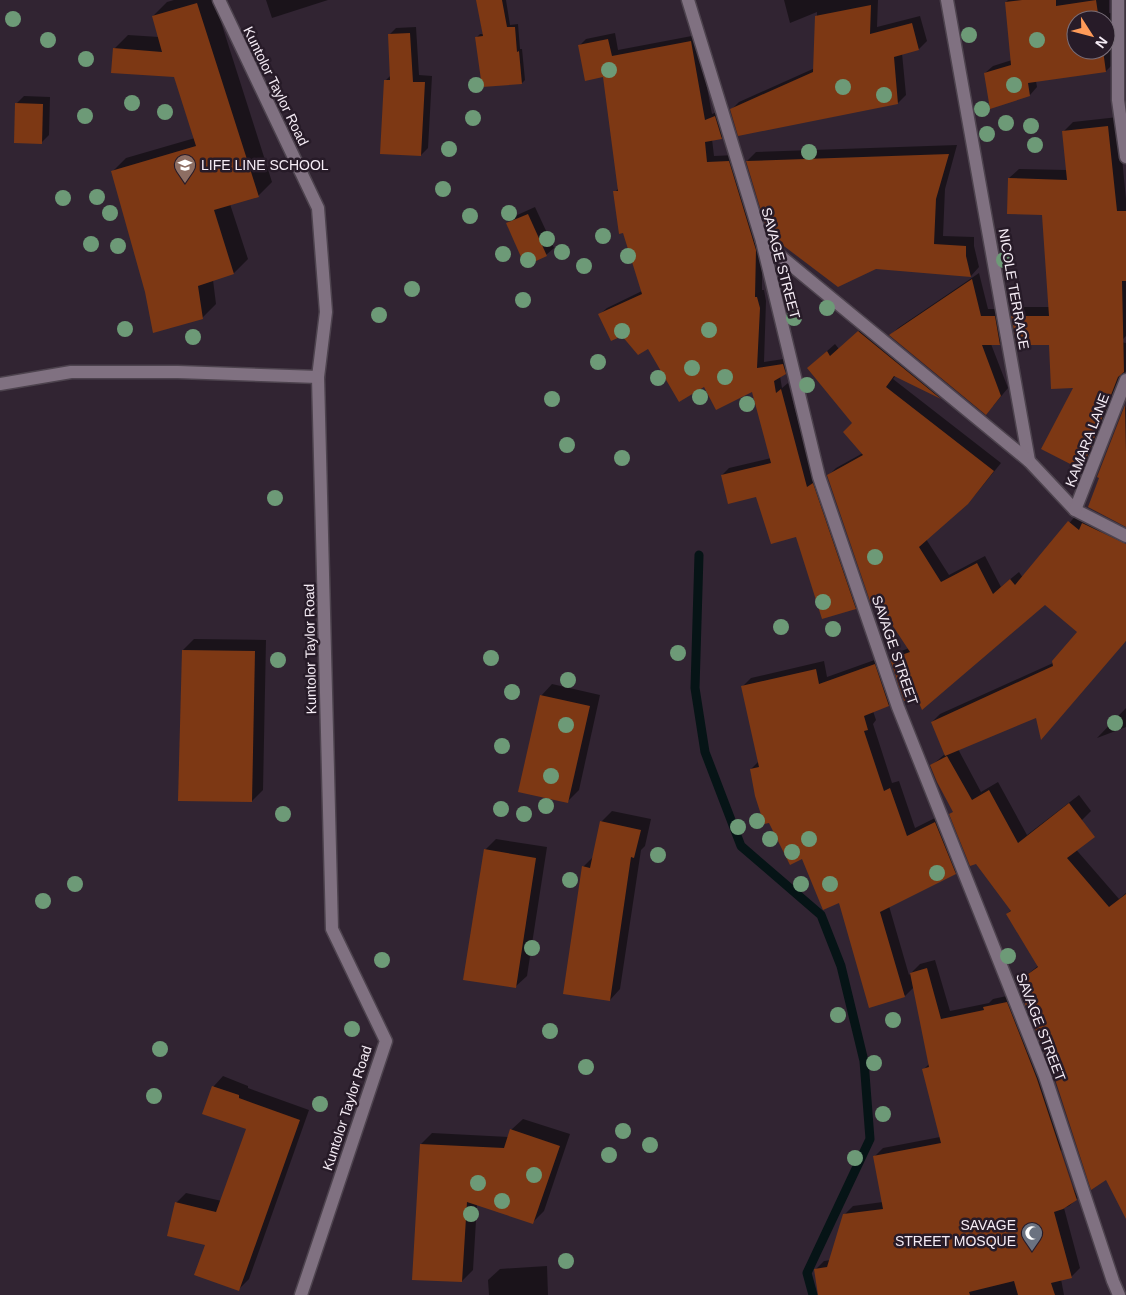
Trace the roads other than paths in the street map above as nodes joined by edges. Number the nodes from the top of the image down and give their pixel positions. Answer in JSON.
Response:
{"nodes":[{"id":1,"x":219,"y":0,"type":"edge"},
{"id":2,"x":688,"y":0,"type":"edge"},
{"id":3,"x":947,"y":0,"type":"edge"},
{"id":4,"x":1118,"y":0,"type":"edge"},
{"id":5,"x":1122,"y":104,"type":"edge"},
{"id":6,"x":1126,"y":157,"type":"edge"},
{"id":7,"x":762,"y":241,"type":"junction"},
{"id":8,"x":318,"y":377,"type":"junction"},
{"id":9,"x":1126,"y":380,"type":"edge"},
{"id":10,"x":0,"y":384,"type":"edge"},
{"id":11,"x":1029,"y":461,"type":"junction"},
{"id":12,"x":1075,"y":510,"type":"junction"},
{"id":13,"x":1126,"y":536,"type":"edge"},
{"id":14,"x":301,"y":1295,"type":"edge"},
{"id":15,"x":1119,"y":1295,"type":"edge"}],
"edges":[{"from":1,"to":8,"type":"street","name":"Kuntolor Taylor Road"},
{"from":2,"to":7,"type":"street","name":"SAVAGE STREET"},
{"from":3,"to":11,"type":"street","name":"NICOLE TERRACE"},
{"from":4,"to":5,"type":"street"},
{"from":5,"to":6,"type":"street"},
{"from":7,"to":11,"type":"street"},
{"from":7,"to":15,"type":"street","name":"SAVAGE STREET"},
{"from":8,"to":10,"type":"street"},
{"from":8,"to":14,"type":"street","name":"Kuntolor Taylor Road"},
{"from":9,"to":12,"type":"street","name":"KAMARA LANE"},
{"from":11,"to":12,"type":"street"},
{"from":12,"to":13,"type":"street"}]}
